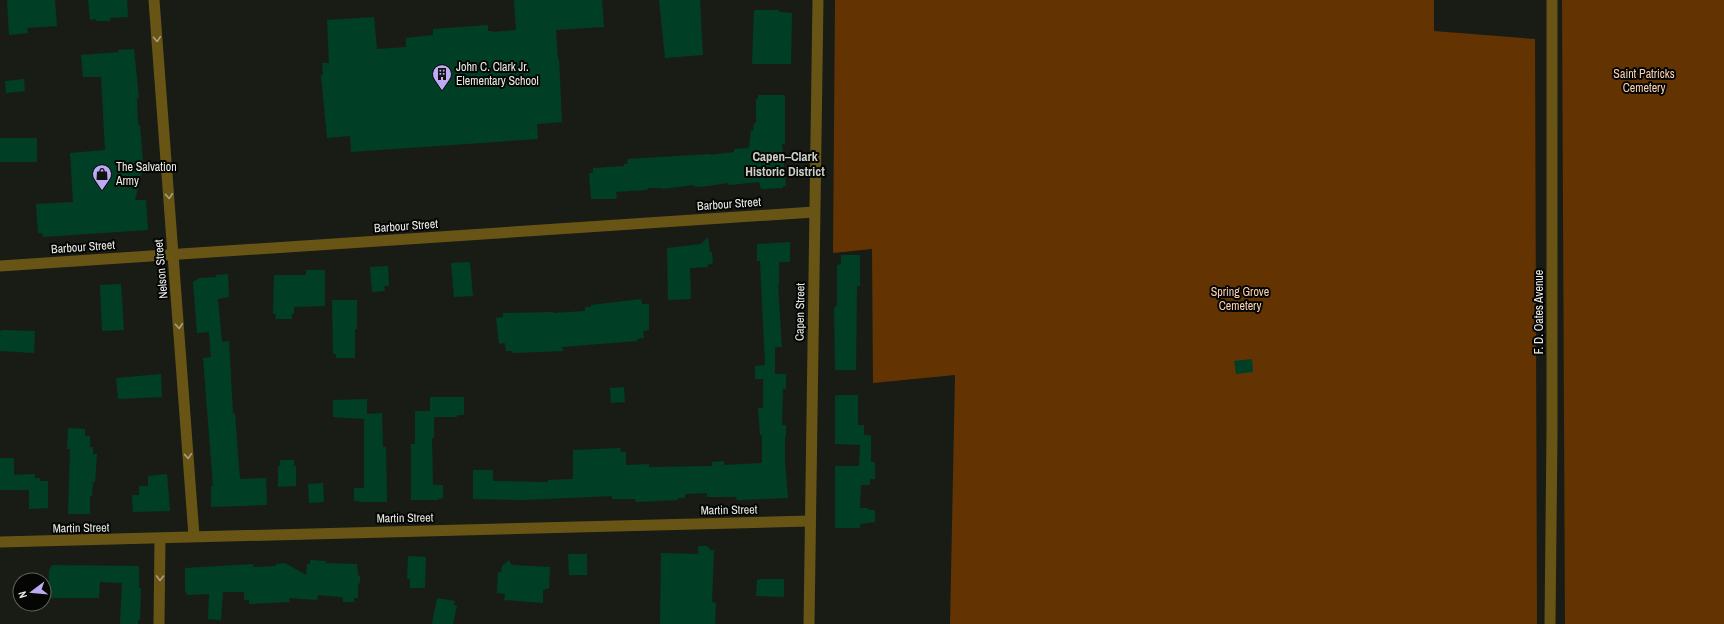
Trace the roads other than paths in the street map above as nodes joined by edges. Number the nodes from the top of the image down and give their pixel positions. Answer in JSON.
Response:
{"nodes":[{"id":1,"x":154,"y":0,"type":"edge"},
{"id":2,"x":818,"y":0,"type":"edge"},
{"id":3,"x":1552,"y":0,"type":"edge"},
{"id":4,"x":814,"y":212,"type":"junction"},
{"id":5,"x":173,"y":254,"type":"junction"},
{"id":6,"x":0,"y":266,"type":"edge"},
{"id":7,"x":810,"y":521,"type":"junction"},
{"id":8,"x":194,"y":536,"type":"junction"},
{"id":9,"x":160,"y":539,"type":"junction"},
{"id":10,"x":0,"y":542,"type":"edge"},
{"id":11,"x":159,"y":624,"type":"edge"},
{"id":12,"x":809,"y":624,"type":"edge"},
{"id":13,"x":1550,"y":624,"type":"edge"}],
"edges":[{"from":1,"to":5,"type":"street","name":"Nelson Street","one_way":true},
{"from":2,"to":4,"type":"street","name":"Capen Street"},
{"from":3,"to":13,"type":"street","name":"F. D. Oates Avenue"},
{"from":4,"to":5,"type":"street","name":"Barbour Street"},
{"from":4,"to":7,"type":"street","name":"Capen Street"},
{"from":5,"to":6,"type":"street","name":"Barbour Street"},
{"from":5,"to":8,"type":"street","name":"Nelson Street","one_way":true},
{"from":7,"to":8,"type":"street","name":"Martin Street"},
{"from":7,"to":12,"type":"street","name":"Capen Street"},
{"from":8,"to":9,"type":"street","name":"Martin Street"},
{"from":9,"to":10,"type":"street","name":"Martin Street"},
{"from":9,"to":11,"type":"street","one_way":true}]}
